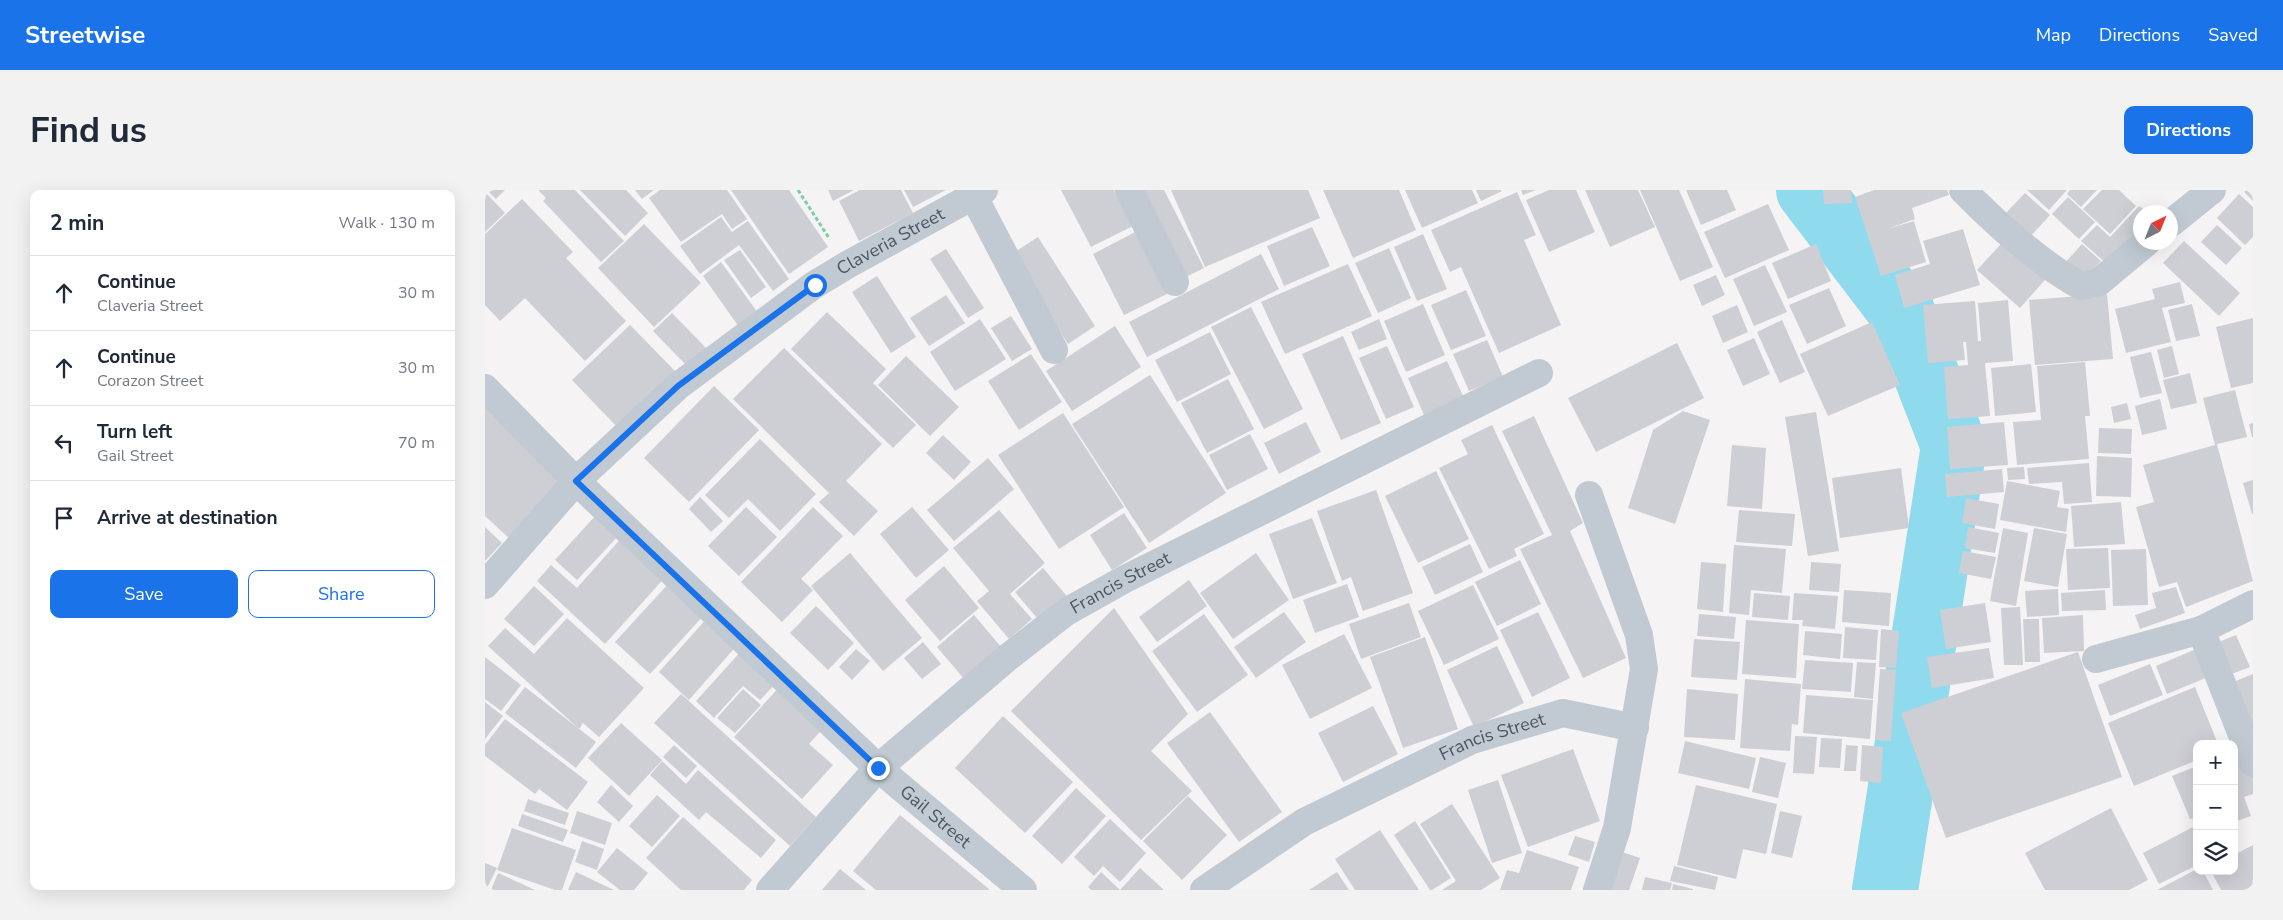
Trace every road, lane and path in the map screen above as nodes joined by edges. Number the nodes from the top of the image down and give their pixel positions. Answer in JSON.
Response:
{"nodes":[{"id":1,"x":798,"y":190,"type":"edge"},
{"id":2,"x":1129,"y":190,"type":"edge"},
{"id":3,"x":1963,"y":190,"type":"edge"},
{"id":4,"x":2212,"y":190,"type":"edge"},
{"id":5,"x":979,"y":193,"type":"edge"},
{"id":6,"x":2178,"y":217,"type":"edge"},
{"id":7,"x":2137,"y":250,"type":"edge"},
{"id":8,"x":847,"y":265,"type":"junction"},
{"id":9,"x":1175,"y":282,"type":"dead end"},
{"id":10,"x":1054,"y":350,"type":"dead end"},
{"id":11,"x":1539,"y":373,"type":"dead end"},
{"id":12,"x":485,"y":388,"type":"edge"},
{"id":13,"x":576,"y":481,"type":"junction"},
{"id":14,"x":1589,"y":495,"type":"dead end"},
{"id":15,"x":485,"y":585,"type":"edge"},
{"id":16,"x":2253,"y":604,"type":"edge"},
{"id":17,"x":2201,"y":630,"type":"junction"},
{"id":18,"x":2096,"y":659,"type":"dead end"},
{"id":19,"x":1635,"y":728,"type":"junction"},
{"id":20,"x":2253,"y":763,"type":"edge"},
{"id":21,"x":878,"y":768,"type":"junction"},
{"id":22,"x":770,"y":890,"type":"edge"},
{"id":23,"x":1023,"y":890,"type":"edge"},
{"id":24,"x":1204,"y":890,"type":"edge"},
{"id":25,"x":1597,"y":890,"type":"edge"}],
"edges":[{"from":1,"to":8,"type":"path"},
{"from":2,"to":9,"type":"street"},
{"from":3,"to":7,"type":"street"},
{"from":4,"to":6,"type":"street"},
{"from":5,"to":8,"type":"street","name":"Claveria Street"},
{"from":5,"to":10,"type":"street"},
{"from":8,"to":13,"type":"street","name":"Claveria Street"},
{"from":11,"to":21,"type":"street","name":"Francis Street"},
{"from":12,"to":13,"type":"street","name":"Gail Street"},
{"from":13,"to":15,"type":"street","name":"Claveria Street"},
{"from":13,"to":21,"type":"street","name":"Gail Street"},
{"from":14,"to":19,"type":"street"},
{"from":16,"to":17,"type":"street"},
{"from":17,"to":18,"type":"street"},
{"from":17,"to":20,"type":"street"},
{"from":19,"to":24,"type":"street","name":"Francis Street"},
{"from":19,"to":25,"type":"street"},
{"from":21,"to":22,"type":"street","name":"Francis Street"},
{"from":21,"to":23,"type":"street","name":"Gail Street"}]}
